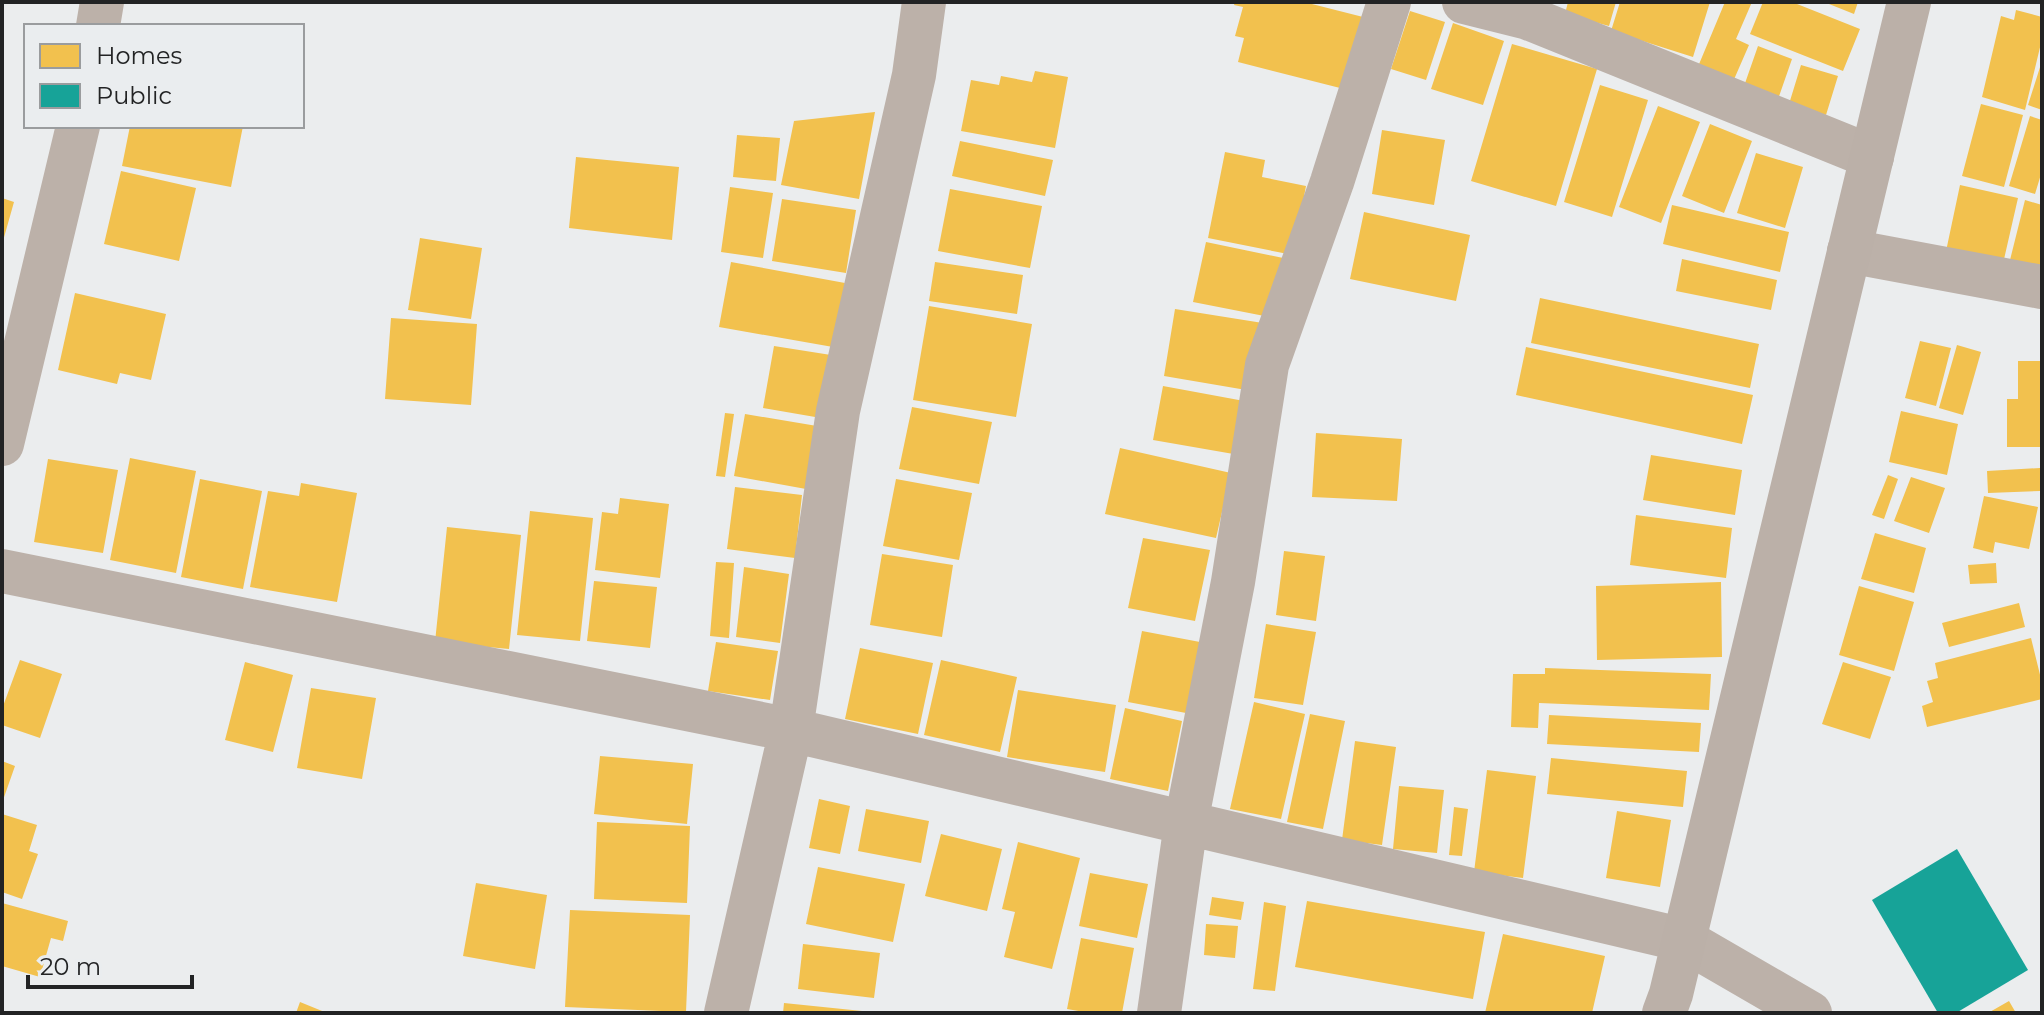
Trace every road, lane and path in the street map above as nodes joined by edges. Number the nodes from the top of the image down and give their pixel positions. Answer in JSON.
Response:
{"nodes":[{"id":1,"x":102,"y":2,"type":"edge"},
{"id":2,"x":924,"y":2,"type":"edge"},
{"id":3,"x":1389,"y":2,"type":"edge"},
{"id":4,"x":1464,"y":2,"type":"edge"},
{"id":5,"x":1909,"y":2,"type":"edge"},
{"id":6,"x":98,"y":24,"type":"edge"},
{"id":7,"x":78,"y":128,"type":"edge"},
{"id":8,"x":1872,"y":157,"type":"junction"},
{"id":9,"x":1849,"y":251,"type":"junction"},
{"id":10,"x":2042,"y":287,"type":"edge"},
{"id":11,"x":2,"y":444,"type":"edge"},
{"id":12,"x":2,"y":571,"type":"edge"},
{"id":13,"x":791,"y":730,"type":"junction"},
{"id":14,"x":1186,"y":823,"type":"junction"},
{"id":15,"x":1684,"y":940,"type":"junction"},
{"id":16,"x":726,"y":1013,"type":"edge"},
{"id":17,"x":1159,"y":1013,"type":"edge"},
{"id":18,"x":1664,"y":1013,"type":"edge"},
{"id":19,"x":1810,"y":1013,"type":"edge"}],
"edges":[{"from":1,"to":6,"type":"street"},
{"from":2,"to":13,"type":"street"},
{"from":3,"to":14,"type":"street"},
{"from":4,"to":8,"type":"street"},
{"from":5,"to":8,"type":"street"},
{"from":7,"to":11,"type":"street"},
{"from":8,"to":9,"type":"street"},
{"from":9,"to":10,"type":"street"},
{"from":9,"to":15,"type":"street"},
{"from":12,"to":13,"type":"street"},
{"from":13,"to":14,"type":"street"},
{"from":13,"to":16,"type":"street"},
{"from":14,"to":15,"type":"street"},
{"from":14,"to":17,"type":"street"},
{"from":15,"to":18,"type":"street"},
{"from":15,"to":19,"type":"street"}]}
